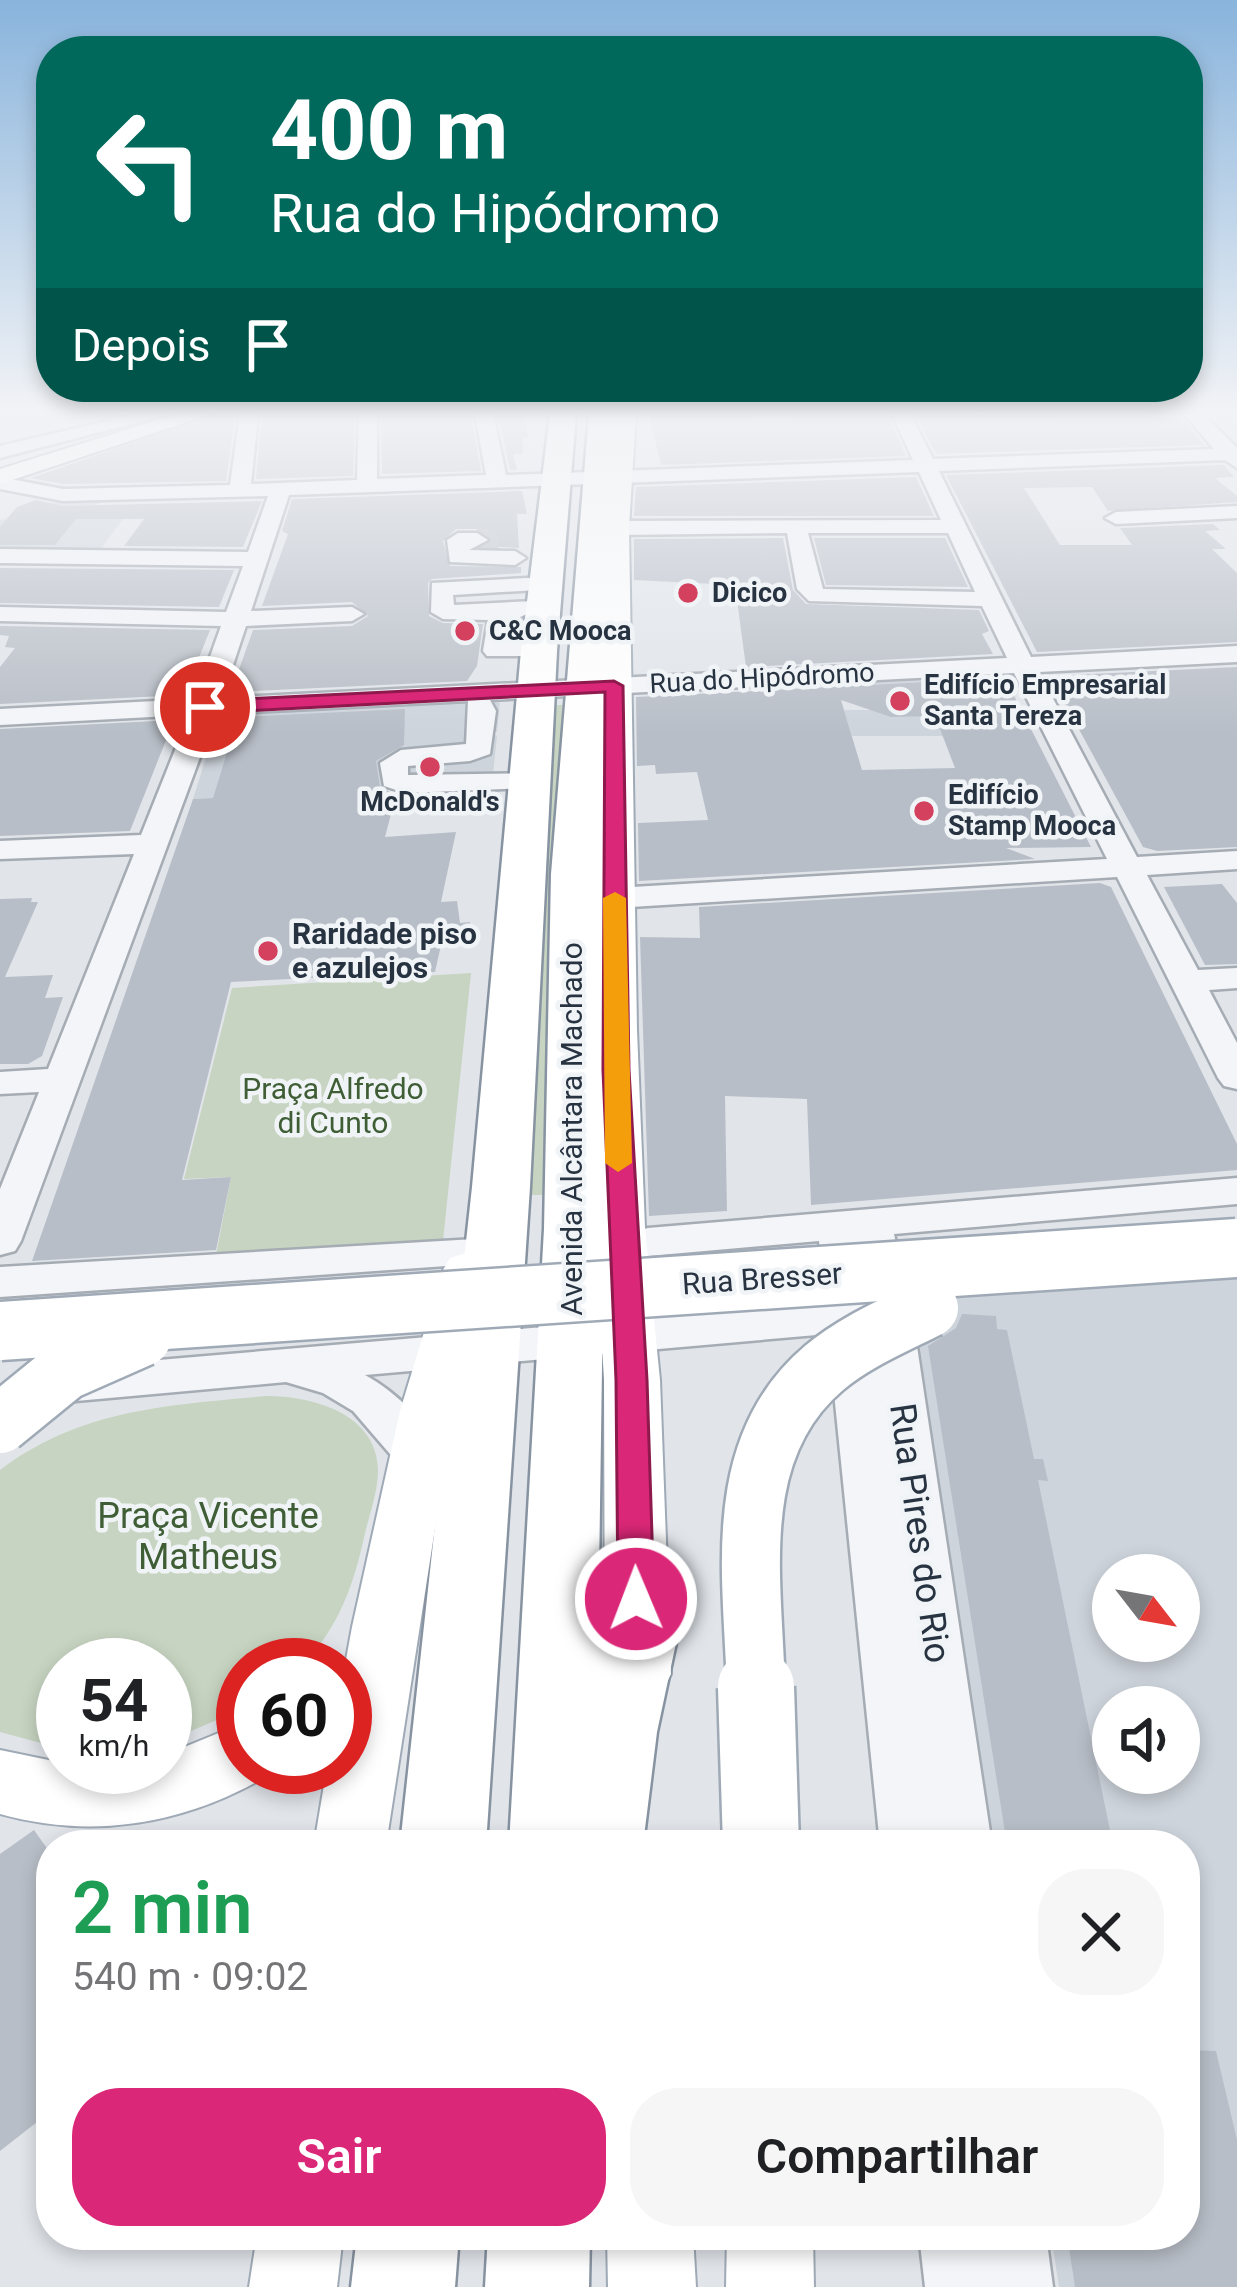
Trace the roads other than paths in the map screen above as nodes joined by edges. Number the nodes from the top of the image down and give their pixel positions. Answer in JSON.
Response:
{"nodes":[{"id":1,"x":131,"y":521,"type":"edge"},
{"id":2,"x":270,"y":521,"type":"edge"},
{"id":3,"x":545,"y":521,"type":"edge"},
{"id":4,"x":599,"y":521,"type":"edge"},
{"id":5,"x":615,"y":521,"type":"edge"},
{"id":6,"x":952,"y":521,"type":"edge"},
{"id":7,"x":796,"y":526,"type":"junction"},
{"id":8,"x":955,"y":526,"type":"junction"},
{"id":9,"x":616,"y":528,"type":"junction"},
{"id":10,"x":476,"y":540,"type":"dead end"},
{"id":11,"x":114,"y":541,"type":"junction"},
{"id":12,"x":515,"y":546,"type":"tunnel mouth"},
{"id":13,"x":0,"y":556,"type":"edge"},
{"id":14,"x":257,"y":559,"type":"junction"},
{"id":15,"x":991,"y":599,"type":"junction"},
{"id":16,"x":0,"y":614,"type":"edge"},
{"id":17,"x":352,"y":614,"type":"dead end"},
{"id":18,"x":235,"y":619,"type":"junction"},
{"id":19,"x":1237,"y":654,"type":"edge"},
{"id":20,"x":1022,"y":664,"type":"junction"},
{"id":21,"x":568,"y":679,"type":"junction"},
{"id":22,"x":479,"y":704,"type":"dead end"},
{"id":23,"x":205,"y":707,"type":"junction"},
{"id":24,"x":0,"y":717,"type":"edge"},
{"id":25,"x":529,"y":779,"type":"junction"},
{"id":26,"x":153,"y":844,"type":"junction"},
{"id":27,"x":0,"y":850,"type":"edge"},
{"id":28,"x":1237,"y":860,"type":"edge"},
{"id":29,"x":1126,"y":866,"type":"junction"},
{"id":30,"x":615,"y":898,"type":"junction"},
{"id":31,"x":1237,"y":978,"type":"edge"},
{"id":32,"x":1186,"y":981,"type":"junction"},
{"id":33,"x":1237,"y":1078,"type":"edge"},
{"id":34,"x":63,"y":1079,"type":"junction"},
{"id":35,"x":0,"y":1083,"type":"edge"},
{"id":36,"x":1237,"y":1191,"type":"edge"},
{"id":37,"x":1237,"y":1222,"type":"edge"},
{"id":38,"x":854,"y":1225,"type":"junction"},
{"id":39,"x":487,"y":1226,"type":"junction"},
{"id":40,"x":0,"y":1241,"type":"edge"},
{"id":41,"x":647,"y":1242,"type":"dead end"},
{"id":42,"x":1237,"y":1247,"type":"edge"},
{"id":43,"x":1143,"y":1253,"type":"junction"},
{"id":44,"x":0,"y":1282,"type":"edge"},
{"id":45,"x":0,"y":1301,"type":"edge"},
{"id":46,"x":871,"y":1313,"type":"junction"},
{"id":47,"x":243,"y":1314,"type":"junction"},
{"id":48,"x":0,"y":1331,"type":"edge"},
{"id":49,"x":599,"y":1336,"type":"junction"},
{"id":50,"x":465,"y":1349,"type":"junction"},
{"id":51,"x":284,"y":1366,"type":"junction"},
{"id":52,"x":0,"y":1389,"type":"edge"},
{"id":53,"x":0,"y":1424,"type":"edge"},
{"id":54,"x":418,"y":1455,"type":"junction"},
{"id":55,"x":367,"y":1638,"type":"edge"},
{"id":56,"x":637,"y":1643,"type":"junction"},
{"id":57,"x":923,"y":1735,"type":"junction"},
{"id":58,"x":216,"y":1766,"type":"edge"},
{"id":59,"x":0,"y":1782,"type":"edge"},
{"id":60,"x":353,"y":1794,"type":"edge"},
{"id":61,"x":351,"y":1830,"type":"edge"},
{"id":62,"x":444,"y":1830,"type":"edge"},
{"id":63,"x":554,"y":1830,"type":"edge"},
{"id":64,"x":601,"y":1830,"type":"edge"},
{"id":65,"x":641,"y":1830,"type":"edge"},
{"id":66,"x":761,"y":1830,"type":"edge"},
{"id":67,"x":911,"y":1830,"type":"edge"},
{"id":68,"x":958,"y":1830,"type":"edge"},
{"id":69,"x":297,"y":2250,"type":"edge"},
{"id":70,"x":407,"y":2250,"type":"edge"},
{"id":71,"x":538,"y":2250,"type":"edge"},
{"id":72,"x":651,"y":2250,"type":"edge"},
{"id":73,"x":956,"y":2250,"type":"edge"},
{"id":74,"x":1013,"y":2250,"type":"edge"},
{"id":75,"x":293,"y":2287,"type":"edge"},
{"id":76,"x":403,"y":2287,"type":"edge"},
{"id":77,"x":537,"y":2287,"type":"edge"},
{"id":78,"x":652,"y":2287,"type":"edge"},
{"id":79,"x":961,"y":2287,"type":"edge"},
{"id":80,"x":1017,"y":2287,"type":"edge"}],
"edges":[{"from":1,"to":11,"type":"street"},
{"from":2,"to":14,"type":"street"},
{"from":3,"to":21,"type":"highway","name":"Avenida Alcântara Machado"},
{"from":4,"to":21,"type":"highway","name":"Avenida Alcântara Machado"},
{"from":5,"to":9,"type":"main road","name":"Avenida Alcântara Machado"},
{"from":6,"to":8,"type":"street"},
{"from":7,"to":8,"type":"street"},
{"from":7,"to":9,"type":"street"},
{"from":7,"to":15,"type":"street"},
{"from":8,"to":15,"type":"street"},
{"from":9,"to":21,"type":"main road","name":"Avenida Alcântara Machado"},
{"from":10,"to":12,"type":"street"},
{"from":11,"to":13,"type":"street"},
{"from":11,"to":14,"type":"street"},
{"from":14,"to":18,"type":"street"},
{"from":15,"to":20,"type":"street"},
{"from":16,"to":18,"type":"street"},
{"from":17,"to":18,"type":"street"},
{"from":18,"to":23,"type":"street"},
{"from":19,"to":20,"type":"street","name":"Rua do Hipódromo"},
{"from":20,"to":21,"type":"street","name":"Rua do Hipódromo"},
{"from":20,"to":29,"type":"street"},
{"from":21,"to":23,"type":"street","name":"Rua do Hipódromo"},
{"from":21,"to":25,"type":"highway","name":"Avenida Alcântara Machado"},
{"from":21,"to":30,"type":"main road","name":"Avenida Alcântara Machado"},
{"from":21,"to":49,"type":"highway","name":"Avenida Alcântara Machado"},
{"from":22,"to":25,"type":"street"},
{"from":23,"to":24,"type":"street","name":"Rua do Hipódromo"},
{"from":23,"to":26,"type":"street"},
{"from":25,"to":39,"type":"highway","name":"Avenida Alcântara Machado"},
{"from":26,"to":27,"type":"street"},
{"from":26,"to":34,"type":"street"},
{"from":28,"to":29,"type":"street"},
{"from":29,"to":30,"type":"street"},
{"from":29,"to":32,"type":"street"},
{"from":30,"to":49,"type":"main road","name":"Avenida Alcântara Machado"},
{"from":31,"to":32,"type":"street"},
{"from":32,"to":33,"type":"street"},
{"from":34,"to":35,"type":"street"},
{"from":34,"to":40,"type":"street"},
{"from":36,"to":38,"type":"street","name":"Rua Bresser"},
{"from":37,"to":45,"type":"main road","name":"Rua Bresser"},
{"from":38,"to":41,"type":"street","name":"Rua Bresser"},
{"from":38,"to":46,"type":"street","name":"Rua Pires do Rio"},
{"from":39,"to":44,"type":"street"},
{"from":39,"to":50,"type":"highway","name":"Avenida Alcântara Machado"},
{"from":42,"to":43,"type":"main road","name":"Rua Bresser","bridge":true},
{"from":43,"to":47,"type":"main road","name":"Rua Bresser","bridge":true},
{"from":43,"to":66,"type":"main road","bridge":true},
{"from":46,"to":49,"type":"street","name":"Rua Bresser"},
{"from":46,"to":57,"type":"street","name":"Rua Pires do Rio"},
{"from":47,"to":48,"type":"main road","name":"Rua Bresser","bridge":true},
{"from":47,"to":53,"type":"main road","bridge":true},
{"from":49,"to":50,"type":"street","name":"Rua Bresser"},
{"from":49,"to":56,"type":"main road","name":"Avenida Alcântara Machado"},
{"from":49,"to":63,"type":"highway","name":"Avenida Alcântara Machado"},
{"from":50,"to":51,"type":"street","name":"Rua Bresser"},
{"from":50,"to":54,"type":"main road","name":"Avenida Alcântara Machado"},
{"from":50,"to":62,"type":"highway","name":"Avenida Alcântara Machado"},
{"from":51,"to":52,"type":"street","name":"Rua Bresser"},
{"from":51,"to":54,"type":"street"},
{"from":54,"to":55,"type":"main road","name":"Avenida Alcântara Machado"},
{"from":56,"to":64,"type":"highway"},
{"from":56,"to":65,"type":"main road","name":"Avenida Alcântara Machado"},
{"from":57,"to":67,"type":"street","name":"Rua Pires do Rio"},
{"from":57,"to":68,"type":"street","name":"Rua Pires do Rio"},
{"from":58,"to":59,"type":"main road"},
{"from":60,"to":61,"type":"main road","name":"Avenida Alcântara Machado"},
{"from":69,"to":75,"type":"main road"},
{"from":70,"to":76,"type":"highway"},
{"from":71,"to":77,"type":"highway"},
{"from":72,"to":78,"type":"main road"},
{"from":73,"to":79,"type":"street"},
{"from":74,"to":80,"type":"street"}]}
